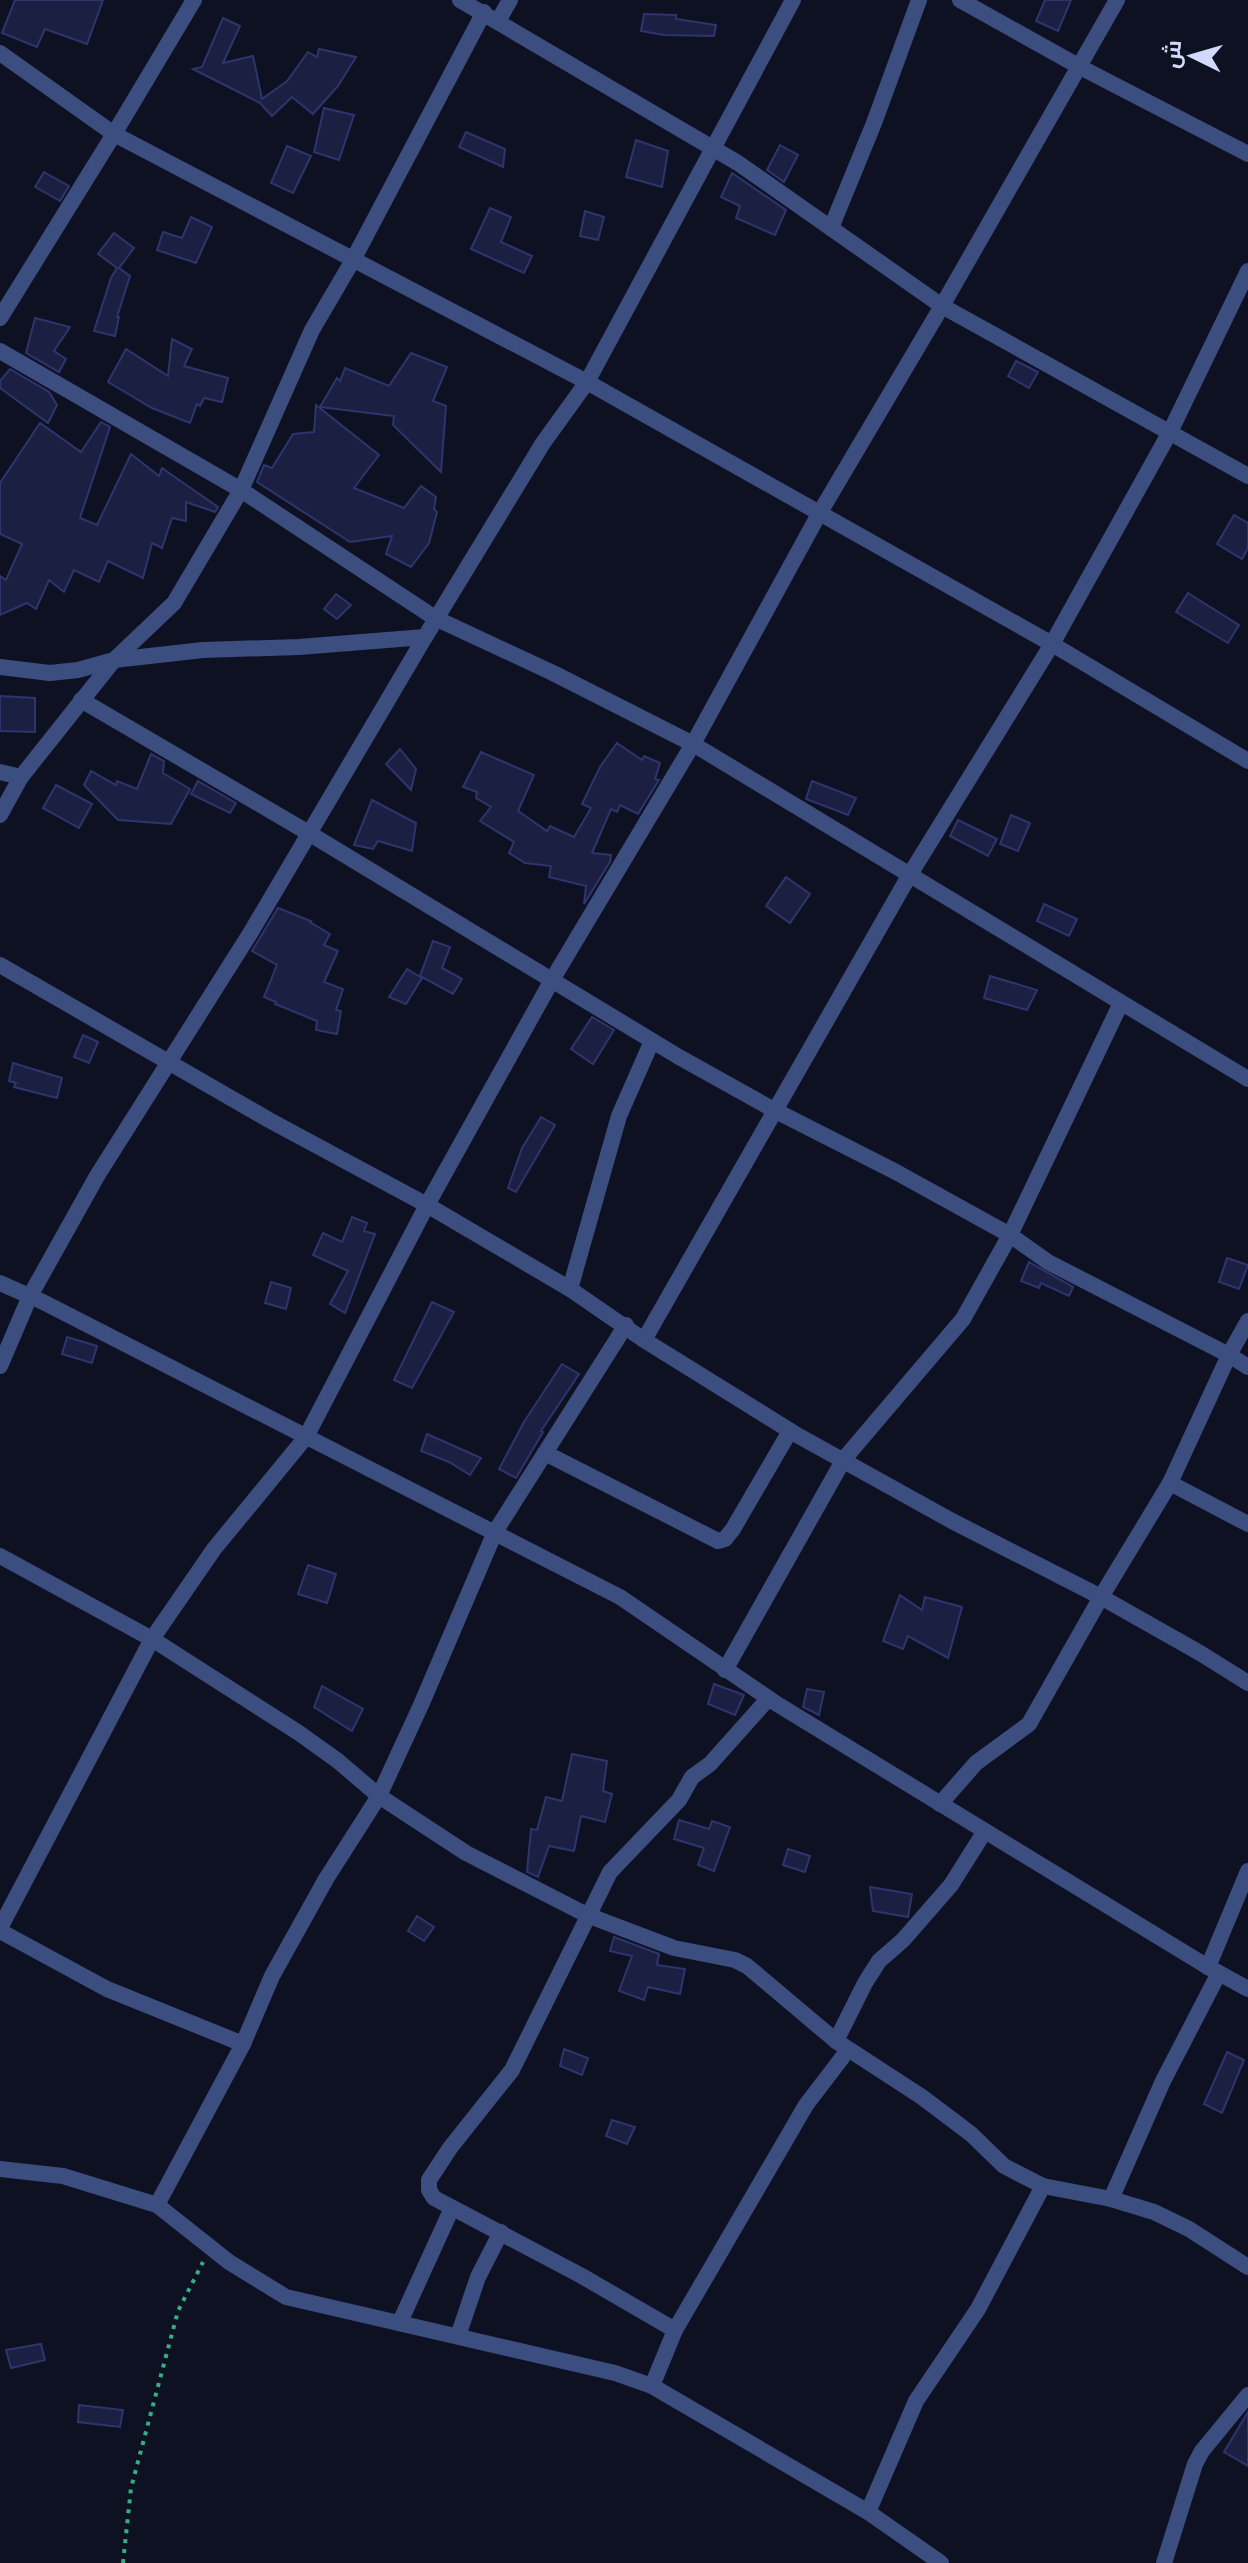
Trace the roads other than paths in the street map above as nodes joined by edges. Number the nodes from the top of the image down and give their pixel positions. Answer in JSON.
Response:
{"nodes":[{"id":1,"x":194,"y":0,"type":"edge"},
{"id":2,"x":460,"y":0,"type":"edge"},
{"id":3,"x":510,"y":0,"type":"edge"},
{"id":4,"x":793,"y":0,"type":"edge"},
{"id":5,"x":919,"y":0,"type":"edge"},
{"id":6,"x":960,"y":0,"type":"edge"},
{"id":7,"x":1117,"y":0,"type":"edge"},
{"id":8,"x":491,"y":16,"type":"junction"},
{"id":9,"x":0,"y":53,"type":"edge"},
{"id":10,"x":1080,"y":67,"type":"junction"},
{"id":11,"x":114,"y":134,"type":"junction"},
{"id":12,"x":712,"y":148,"type":"junction"},
{"id":13,"x":1248,"y":154,"type":"edge"},
{"id":14,"x":831,"y":228,"type":"junction"},
{"id":15,"x":353,"y":260,"type":"junction"},
{"id":16,"x":1248,"y":271,"type":"edge"},
{"id":17,"x":942,"y":306,"type":"junction"},
{"id":18,"x":0,"y":318,"type":"edge"},
{"id":19,"x":0,"y":351,"type":"edge"},
{"id":20,"x":587,"y":382,"type":"junction"},
{"id":21,"x":1170,"y":432,"type":"junction"},
{"id":22,"x":1248,"y":476,"type":"edge"},
{"id":23,"x":241,"y":490,"type":"junction"},
{"id":24,"x":819,"y":514,"type":"junction"},
{"id":25,"x":435,"y":618,"type":"junction"},
{"id":26,"x":425,"y":637,"type":"junction"},
{"id":27,"x":1052,"y":644,"type":"junction"},
{"id":28,"x":114,"y":660,"type":"junction"},
{"id":29,"x":0,"y":667,"type":"edge"},
{"id":30,"x":81,"y":700,"type":"junction"},
{"id":31,"x":693,"y":744,"type":"junction"},
{"id":32,"x":1248,"y":761,"type":"edge"},
{"id":33,"x":0,"y":772,"type":"edge"},
{"id":34,"x":21,"y":777,"type":"junction"},
{"id":35,"x":0,"y":815,"type":"edge"},
{"id":36,"x":307,"y":832,"type":"junction"},
{"id":37,"x":909,"y":876,"type":"junction"},
{"id":38,"x":0,"y":965,"type":"edge"},
{"id":39,"x":552,"y":980,"type":"junction"},
{"id":40,"x":1121,"y":1003,"type":"junction"},
{"id":41,"x":652,"y":1041,"type":"junction"},
{"id":42,"x":169,"y":1062,"type":"junction"},
{"id":43,"x":1248,"y":1079,"type":"edge"},
{"id":44,"x":774,"y":1110,"type":"junction"},
{"id":45,"x":427,"y":1205,"type":"junction"},
{"id":46,"x":1010,"y":1235,"type":"junction"},
{"id":47,"x":0,"y":1283,"type":"edge"},
{"id":48,"x":570,"y":1289,"type":"junction"},
{"id":49,"x":30,"y":1296,"type":"junction"},
{"id":50,"x":1248,"y":1321,"type":"edge"},
{"id":51,"x":626,"y":1325,"type":"junction"},
{"id":52,"x":644,"y":1340,"type":"junction"},
{"id":53,"x":1229,"y":1355,"type":"junction"},
{"id":54,"x":0,"y":1366,"type":"edge"},
{"id":55,"x":1248,"y":1367,"type":"edge"},
{"id":56,"x":790,"y":1431,"type":"junction"},
{"id":57,"x":306,"y":1437,"type":"junction"},
{"id":58,"x":545,"y":1453,"type":"junction"},
{"id":59,"x":844,"y":1459,"type":"junction"},
{"id":60,"x":1170,"y":1483,"type":"junction"},
{"id":61,"x":1248,"y":1524,"type":"edge"},
{"id":62,"x":495,"y":1532,"type":"junction"},
{"id":63,"x":0,"y":1556,"type":"edge"},
{"id":64,"x":1101,"y":1597,"type":"junction"},
{"id":65,"x":152,"y":1639,"type":"junction"},
{"id":66,"x":725,"y":1670,"type":"junction"},
{"id":67,"x":1248,"y":1683,"type":"edge"},
{"id":68,"x":768,"y":1699,"type":"junction"},
{"id":69,"x":379,"y":1796,"type":"junction"},
{"id":70,"x":940,"y":1804,"type":"junction"},
{"id":71,"x":985,"y":1831,"type":"junction"},
{"id":72,"x":1248,"y":1871,"type":"edge"},
{"id":73,"x":587,"y":1915,"type":"junction"},
{"id":74,"x":0,"y":1929,"type":"edge"},
{"id":75,"x":1214,"y":1970,"type":"junction"},
{"id":76,"x":1248,"y":1989,"type":"edge"},
{"id":77,"x":243,"y":2044,"type":"junction"},
{"id":78,"x":842,"y":2046,"type":"junction"},
{"id":79,"x":0,"y":2169,"type":"edge"},
{"id":80,"x":1043,"y":2186,"type":"junction"},
{"id":81,"x":1111,"y":2199,"type":"junction"},
{"id":82,"x":157,"y":2205,"type":"junction"},
{"id":83,"x":452,"y":2208,"type":"junction"},
{"id":84,"x":501,"y":2232,"type":"junction"},
{"id":85,"x":1248,"y":2267,"type":"edge"},
{"id":86,"x":400,"y":2322,"type":"junction"},
{"id":87,"x":675,"y":2330,"type":"junction"},
{"id":88,"x":458,"y":2336,"type":"junction"},
{"id":89,"x":652,"y":2386,"type":"junction"},
{"id":90,"x":1248,"y":2395,"type":"edge"},
{"id":91,"x":868,"y":2512,"type":"junction"},
{"id":92,"x":941,"y":2563,"type":"edge"},
{"id":93,"x":1164,"y":2563,"type":"edge"}],
"edges":[{"from":1,"to":11,"type":"street"},
{"from":2,"to":8,"type":"street"},
{"from":3,"to":8,"type":"street"},
{"from":4,"to":12,"type":"street"},
{"from":5,"to":14,"type":"street"},
{"from":6,"to":10,"type":"street"},
{"from":7,"to":10,"type":"street"},
{"from":8,"to":12,"type":"street"},
{"from":8,"to":15,"type":"street"},
{"from":9,"to":11,"type":"street"},
{"from":10,"to":13,"type":"street"},
{"from":10,"to":17,"type":"street"},
{"from":11,"to":15,"type":"street"},
{"from":11,"to":18,"type":"street"},
{"from":12,"to":14,"type":"street"},
{"from":12,"to":20,"type":"street"},
{"from":14,"to":17,"type":"street"},
{"from":15,"to":20,"type":"street"},
{"from":15,"to":23,"type":"street"},
{"from":16,"to":21,"type":"street"},
{"from":17,"to":21,"type":"street"},
{"from":17,"to":24,"type":"street"},
{"from":19,"to":23,"type":"street"},
{"from":20,"to":24,"type":"street"},
{"from":20,"to":25,"type":"street"},
{"from":21,"to":22,"type":"street"},
{"from":21,"to":27,"type":"street"},
{"from":23,"to":25,"type":"street"},
{"from":23,"to":28,"type":"street"},
{"from":24,"to":27,"type":"street"},
{"from":24,"to":31,"type":"street"},
{"from":25,"to":26,"type":"street"},
{"from":25,"to":31,"type":"street"},
{"from":26,"to":28,"type":"street"},
{"from":26,"to":36,"type":"street"},
{"from":27,"to":32,"type":"street"},
{"from":27,"to":37,"type":"street"},
{"from":28,"to":29,"type":"street"},
{"from":28,"to":30,"type":"street"},
{"from":30,"to":34,"type":"street"},
{"from":30,"to":36,"type":"street"},
{"from":31,"to":37,"type":"street"},
{"from":31,"to":39,"type":"street"},
{"from":33,"to":34,"type":"street"},
{"from":34,"to":35,"type":"street"},
{"from":36,"to":39,"type":"street"},
{"from":36,"to":42,"type":"street"},
{"from":37,"to":40,"type":"street"},
{"from":37,"to":44,"type":"street"},
{"from":38,"to":42,"type":"street"},
{"from":39,"to":41,"type":"street"},
{"from":39,"to":45,"type":"street"},
{"from":40,"to":43,"type":"street"},
{"from":40,"to":46,"type":"street"},
{"from":41,"to":44,"type":"street"},
{"from":41,"to":48,"type":"street"},
{"from":42,"to":45,"type":"street"},
{"from":42,"to":49,"type":"street"},
{"from":44,"to":46,"type":"street"},
{"from":44,"to":52,"type":"street"},
{"from":45,"to":48,"type":"street"},
{"from":45,"to":57,"type":"street"},
{"from":46,"to":53,"type":"street"},
{"from":46,"to":59,"type":"street"},
{"from":47,"to":49,"type":"street"},
{"from":48,"to":51,"type":"street"},
{"from":49,"to":54,"type":"street"},
{"from":49,"to":57,"type":"street"},
{"from":50,"to":53,"type":"street"},
{"from":51,"to":52,"type":"street"},
{"from":51,"to":58,"type":"street"},
{"from":52,"to":56,"type":"street"},
{"from":53,"to":55,"type":"street"},
{"from":53,"to":60,"type":"street"},
{"from":56,"to":58,"type":"street"},
{"from":56,"to":59,"type":"street"},
{"from":57,"to":62,"type":"street"},
{"from":57,"to":65,"type":"street"},
{"from":58,"to":62,"type":"street"},
{"from":59,"to":64,"type":"street"},
{"from":59,"to":66,"type":"street"},
{"from":60,"to":61,"type":"street"},
{"from":60,"to":64,"type":"street"},
{"from":62,"to":66,"type":"street"},
{"from":62,"to":69,"type":"street"},
{"from":63,"to":65,"type":"street"},
{"from":64,"to":67,"type":"street"},
{"from":64,"to":70,"type":"street"},
{"from":65,"to":69,"type":"street"},
{"from":65,"to":74,"type":"street"},
{"from":66,"to":68,"type":"street"},
{"from":68,"to":70,"type":"street"},
{"from":68,"to":73,"type":"street"},
{"from":69,"to":73,"type":"street"},
{"from":69,"to":77,"type":"street"},
{"from":70,"to":71,"type":"street"},
{"from":71,"to":75,"type":"street"},
{"from":71,"to":78,"type":"street"},
{"from":72,"to":75,"type":"street"},
{"from":73,"to":78,"type":"street"},
{"from":73,"to":83,"type":"street"},
{"from":74,"to":77,"type":"street"},
{"from":75,"to":76,"type":"street"},
{"from":75,"to":81,"type":"street"},
{"from":77,"to":82,"type":"street"},
{"from":78,"to":80,"type":"street"},
{"from":78,"to":87,"type":"street"},
{"from":79,"to":82,"type":"street"},
{"from":80,"to":81,"type":"street"},
{"from":80,"to":91,"type":"street"},
{"from":81,"to":85,"type":"street"},
{"from":82,"to":86,"type":"street"},
{"from":83,"to":84,"type":"street"},
{"from":83,"to":86,"type":"street"},
{"from":84,"to":87,"type":"street"},
{"from":84,"to":88,"type":"street"},
{"from":86,"to":88,"type":"street"},
{"from":87,"to":89,"type":"street"},
{"from":88,"to":89,"type":"street"},
{"from":89,"to":91,"type":"street"},
{"from":90,"to":93,"type":"street"},
{"from":91,"to":92,"type":"street"}]}
